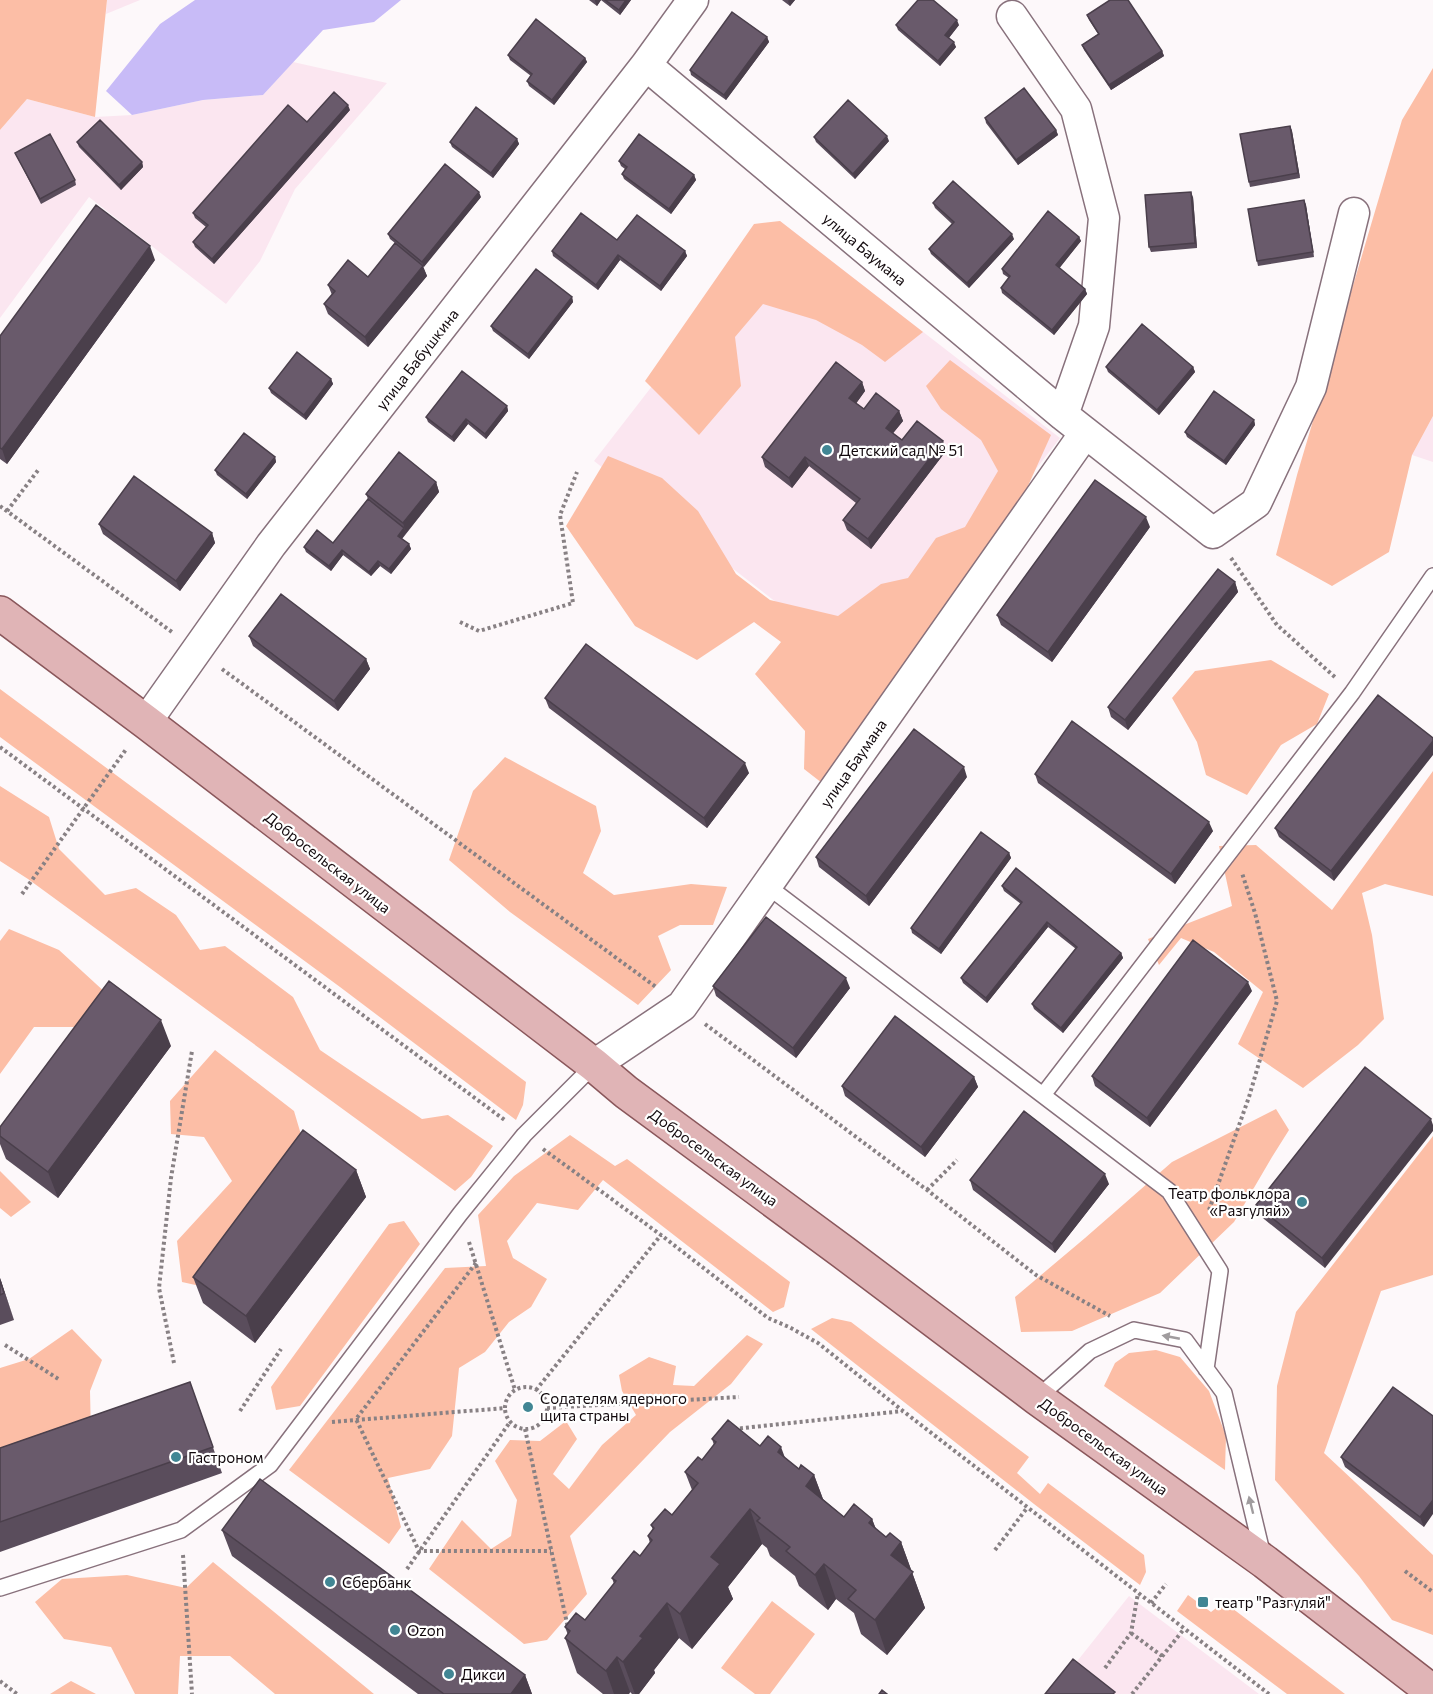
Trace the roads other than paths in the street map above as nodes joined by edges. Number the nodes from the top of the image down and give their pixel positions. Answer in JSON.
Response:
{"nodes":[{"id":1,"x":693,"y":0,"type":"edge"},
{"id":2,"x":1012,"y":16,"type":"dead end"},
{"id":3,"x":646,"y":65,"type":"junction"},
{"id":4,"x":1354,"y":213,"type":"dead end"},
{"id":5,"x":1074,"y":424,"type":"junction"},
{"id":6,"x":1433,"y":576,"type":"edge"},
{"id":7,"x":0,"y":614,"type":"edge"},
{"id":8,"x":146,"y":722,"type":"junction"},
{"id":9,"x":766,"y":885,"type":"junction"},
{"id":10,"x":594,"y":1065,"type":"junction"},
{"id":11,"x":1043,"y":1095,"type":"junction"},
{"id":12,"x":1206,"y":1369,"type":"junction"},
{"id":13,"x":1037,"y":1398,"type":"junction"},
{"id":14,"x":1265,"y":1562,"type":"junction"},
{"id":15,"x":0,"y":1588,"type":"edge"},
{"id":16,"x":1433,"y":1692,"type":"edge"}],
"edges":[{"from":1,"to":3,"type":"street","name":"улица Бабушкина"},
{"from":2,"to":5,"type":"street"},
{"from":3,"to":5,"type":"street","name":"улица Баумана"},
{"from":3,"to":8,"type":"street","name":"улица Бабушкина"},
{"from":4,"to":5,"type":"street","name":"улица Баумана"},
{"from":5,"to":9,"type":"street","name":"улица Баумана"},
{"from":6,"to":11,"type":"lane"},
{"from":7,"to":8,"type":"main road","name":"Добросельская улица"},
{"from":8,"to":10,"type":"main road","name":"Добросельская улица"},
{"from":9,"to":10,"type":"street","name":"улица Баумана"},
{"from":9,"to":11,"type":"lane"},
{"from":10,"to":13,"type":"main road","name":"Добросельская улица"},
{"from":10,"to":15,"type":"lane"},
{"from":11,"to":12,"type":"lane"},
{"from":12,"to":13,"type":"lane","one_way":true},
{"from":14,"to":12,"type":"lane","one_way":true},
{"from":13,"to":14,"type":"main road","name":"Добросельская улица"},
{"from":14,"to":16,"type":"main road","name":"Добросельская улица"}]}
